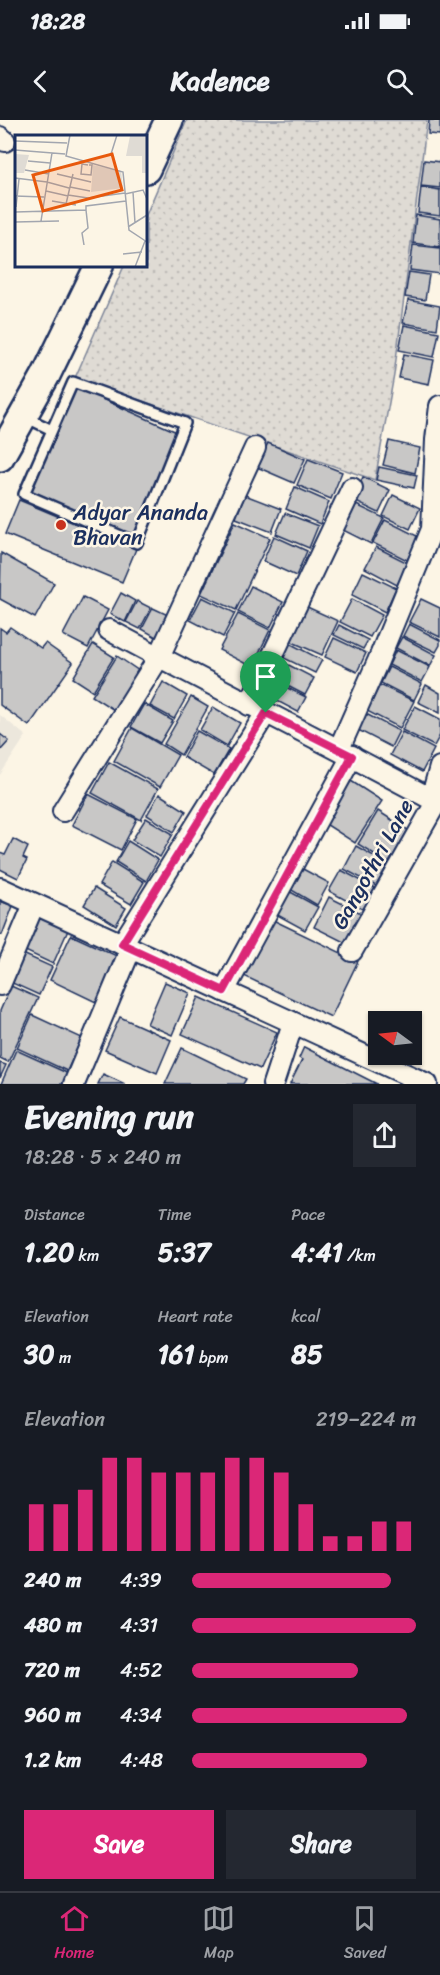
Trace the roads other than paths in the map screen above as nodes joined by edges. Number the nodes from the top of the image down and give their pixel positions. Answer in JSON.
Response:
{"nodes":[{"id":1,"x":169,"y":120,"type":"edge"},
{"id":2,"x":147,"y":167,"type":"edge"},
{"id":3,"x":99,"y":267,"type":"edge"},
{"id":4,"x":440,"y":406,"type":"edge"},
{"id":5,"x":23,"y":416,"type":"junction"},
{"id":6,"x":52,"y":430,"type":"junction"},
{"id":7,"x":438,"y":442,"type":"edge"},
{"id":8,"x":255,"y":448,"type":"dead end"},
{"id":9,"x":0,"y":457,"type":"edge"},
{"id":10,"x":352,"y":488,"type":"dead end"},
{"id":11,"x":109,"y":630,"type":"dead end"},
{"id":12,"x":159,"y":657,"type":"junction"},
{"id":13,"x":257,"y":709,"type":"junction"},
{"id":14,"x":346,"y":753,"type":"junction"},
{"id":15,"x":440,"y":767,"type":"edge"},
{"id":16,"x":433,"y":800,"type":"junction"},
{"id":17,"x":63,"y":811,"type":"dead end"},
{"id":18,"x":0,"y":888,"type":"edge"},
{"id":19,"x":34,"y":904,"type":"junction"},
{"id":20,"x":126,"y":946,"type":"junction"},
{"id":21,"x":352,"y":951,"type":"dead end"},
{"id":22,"x":0,"y":985,"type":"edge"},
{"id":23,"x":224,"y":991,"type":"junction"},
{"id":24,"x":293,"y":1023,"type":"junction"},
{"id":25,"x":74,"y":1084,"type":"edge"},
{"id":26,"x":273,"y":1084,"type":"edge"},
{"id":27,"x":427,"y":1084,"type":"edge"}],
"edges":[{"from":1,"to":2,"type":"main road"},
{"from":3,"to":5,"type":"main road"},
{"from":4,"to":7,"type":"street"},
{"from":5,"to":6,"type":"lane"},
{"from":5,"to":9,"type":"main road"},
{"from":6,"to":6,"type":"lane"},
{"from":7,"to":14,"type":"street"},
{"from":8,"to":12,"type":"street"},
{"from":10,"to":13,"type":"street"},
{"from":11,"to":12,"type":"street","name":"Gangothri Lane"},
{"from":12,"to":13,"type":"street","name":"Gangothri Lane"},
{"from":12,"to":17,"type":"street"},
{"from":13,"to":14,"type":"street","name":"Gangothri Lane"},
{"from":13,"to":20,"type":"street"},
{"from":14,"to":16,"type":"street","name":"Gangothri Lane"},
{"from":14,"to":23,"type":"street"},
{"from":15,"to":16,"type":"street","name":"Gangothri Lane"},
{"from":16,"to":21,"type":"street","name":"Gangothri Lane"},
{"from":18,"to":19,"type":"street"},
{"from":19,"to":20,"type":"street"},
{"from":19,"to":22,"type":"street"},
{"from":20,"to":23,"type":"street"},
{"from":20,"to":25,"type":"street"},
{"from":23,"to":24,"type":"street"},
{"from":24,"to":26,"type":"street"},
{"from":24,"to":27,"type":"street"}]}
